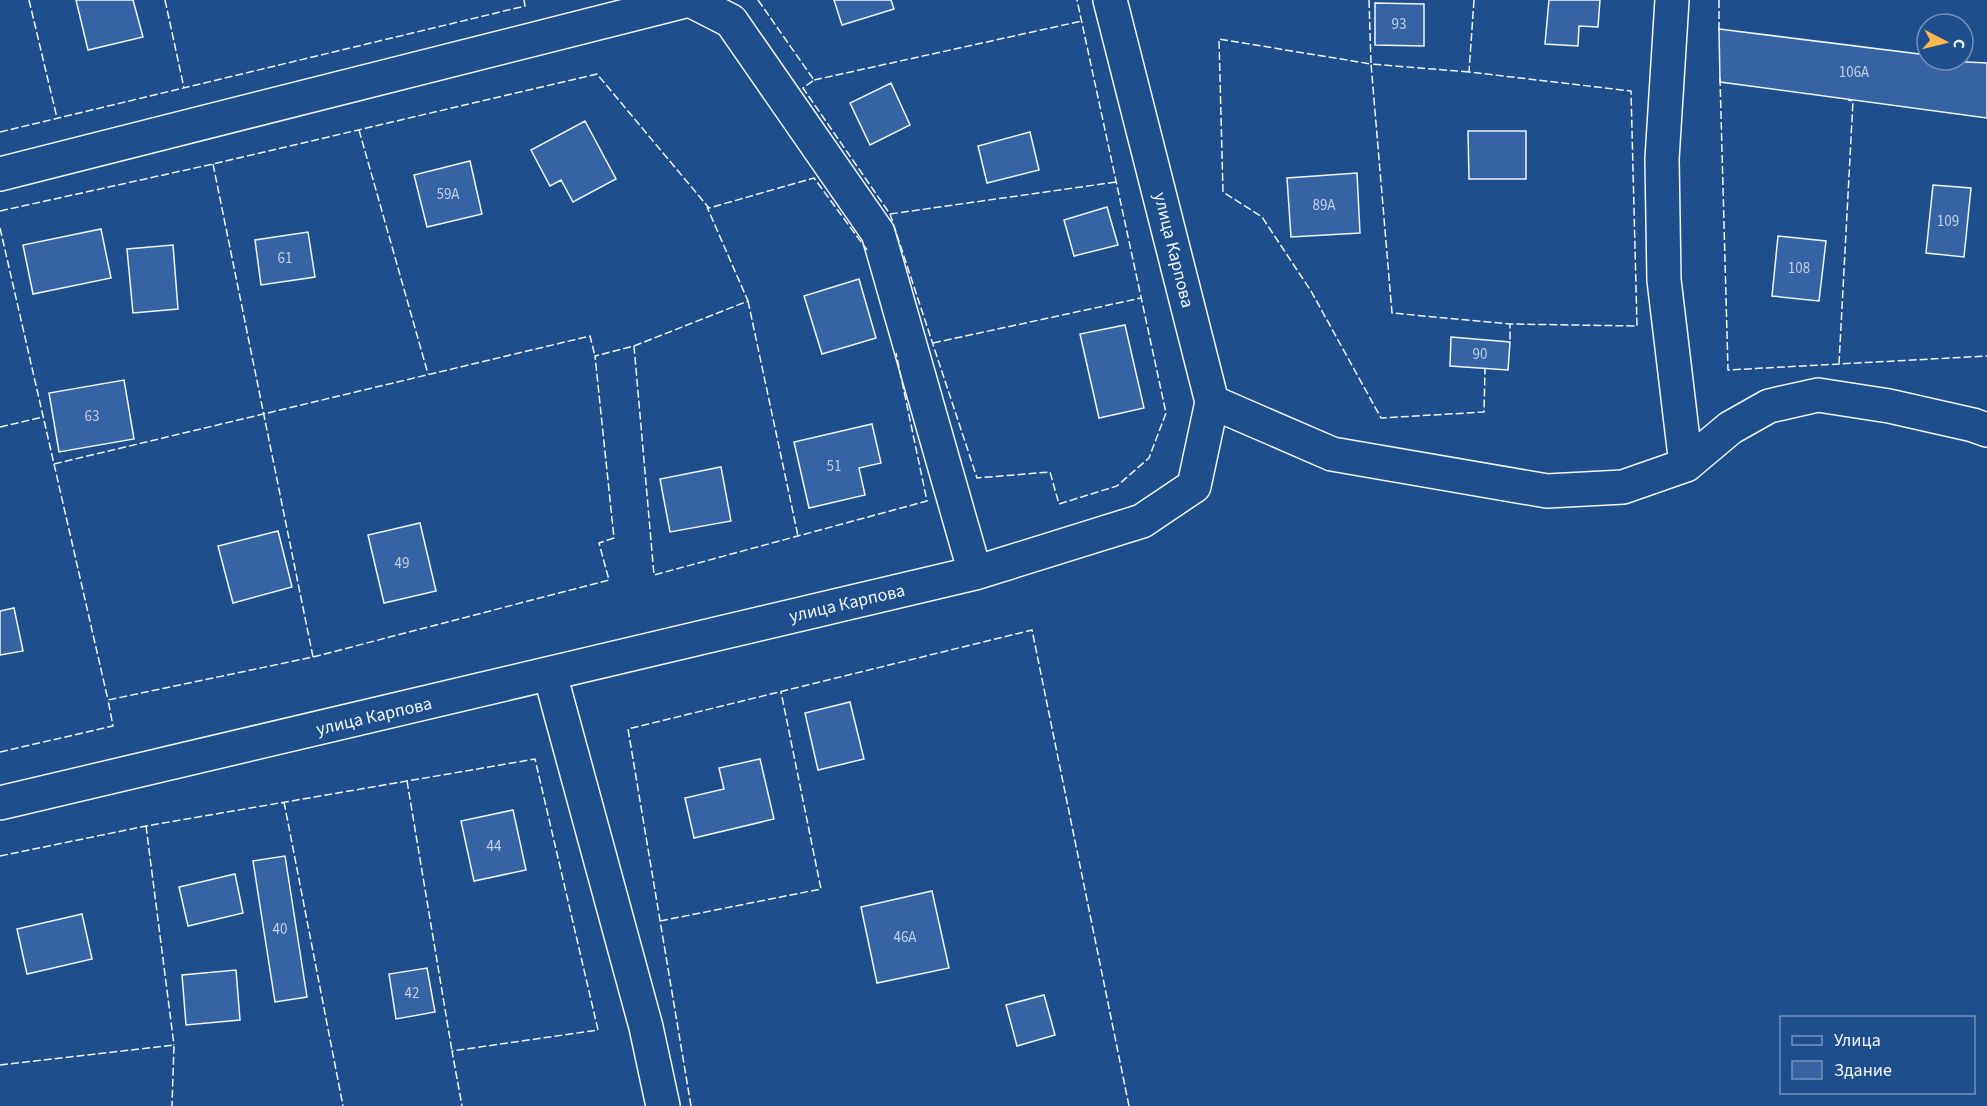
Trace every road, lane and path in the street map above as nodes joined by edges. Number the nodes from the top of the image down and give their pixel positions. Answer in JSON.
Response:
{"nodes":[{"id":1,"x":689,"y":0,"type":"edge"},
{"id":2,"x":1110,"y":0,"type":"edge"},
{"id":3,"x":1672,"y":0,"type":"edge"},
{"id":4,"x":0,"y":174,"type":"edge"},
{"id":5,"x":1212,"y":402,"type":"junction"},
{"id":6,"x":1987,"y":430,"type":"edge"},
{"id":7,"x":1686,"y":465,"type":"junction"},
{"id":8,"x":975,"y":573,"type":"junction"},
{"id":9,"x":550,"y":674,"type":"junction"},
{"id":10,"x":0,"y":803,"type":"edge"},
{"id":11,"x":663,"y":1106,"type":"edge"}],
"edges":[{"from":1,"to":4,"type":"street"},
{"from":1,"to":8,"type":"street"},
{"from":2,"to":5,"type":"street","name":"улица Карпова"},
{"from":3,"to":7,"type":"street"},
{"from":5,"to":7,"type":"street"},
{"from":5,"to":8,"type":"street","name":"улица Карпова"},
{"from":6,"to":7,"type":"street"},
{"from":8,"to":9,"type":"street","name":"улица Карпова"},
{"from":9,"to":10,"type":"street","name":"улица Карпова"},
{"from":9,"to":11,"type":"street"}]}
